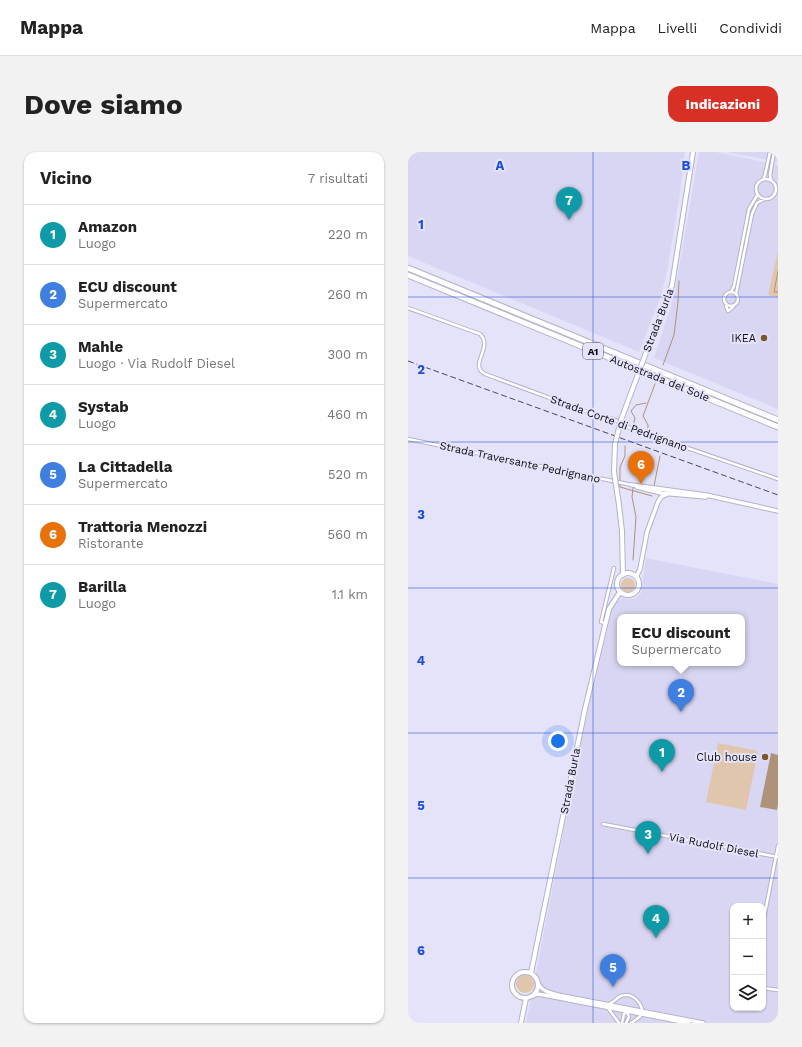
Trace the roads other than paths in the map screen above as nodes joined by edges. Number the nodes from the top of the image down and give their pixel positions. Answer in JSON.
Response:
{"nodes":[{"id":1,"x":692,"y":152,"type":"edge"},
{"id":2,"x":770,"y":152,"type":"edge"},
{"id":3,"x":774,"y":152,"type":"edge"},
{"id":4,"x":762,"y":181,"type":"junction"},
{"id":5,"x":771,"y":181,"type":"junction"},
{"id":6,"x":777,"y":188,"type":"edge"},
{"id":7,"x":758,"y":194,"type":"junction"},
{"id":8,"x":774,"y":194,"type":"junction"},
{"id":9,"x":778,"y":194,"type":"edge"},
{"id":10,"x":764,"y":199,"type":"junction"},
{"id":11,"x":408,"y":268,"type":"edge"},
{"id":12,"x":408,"y":275,"type":"edge"},
{"id":13,"x":731,"y":292,"type":"junction"},
{"id":14,"x":736,"y":294,"type":"junction"},
{"id":15,"x":726,"y":305,"type":"junction"},
{"id":16,"x":733,"y":306,"type":"junction"},
{"id":17,"x":408,"y":308,"type":"edge"},
{"id":18,"x":778,"y":420,"type":"edge"},
{"id":19,"x":778,"y":427,"type":"edge"},
{"id":20,"x":408,"y":439,"type":"edge"},
{"id":21,"x":778,"y":479,"type":"edge"},
{"id":22,"x":632,"y":485,"type":"junction"},
{"id":23,"x":657,"y":489,"type":"junction"},
{"id":24,"x":652,"y":492,"type":"junction"},
{"id":25,"x":691,"y":493,"type":"junction"},
{"id":26,"x":661,"y":495,"type":"junction"},
{"id":27,"x":715,"y":498,"type":"junction"},
{"id":28,"x":658,"y":502,"type":"junction"},
{"id":29,"x":778,"y":511,"type":"edge"},
{"id":30,"x":614,"y":568,"type":"dead end"},
{"id":31,"x":623,"y":575,"type":"junction"},
{"id":32,"x":636,"y":577,"type":"junction"},
{"id":33,"x":620,"y":592,"type":"junction"},
{"id":34,"x":606,"y":623,"type":"junction"},
{"id":35,"x":603,"y":824,"type":"dead end"},
{"id":36,"x":778,"y":846,"type":"edge"},
{"id":37,"x":777,"y":857,"type":"edge"},
{"id":38,"x":766,"y":909,"type":"edge"},
{"id":39,"x":531,"y":973,"type":"junction"},
{"id":40,"x":538,"y":983,"type":"junction"},
{"id":41,"x":766,"y":988,"type":"edge"},
{"id":42,"x":778,"y":990,"type":"edge"},
{"id":43,"x":533,"y":996,"type":"junction"},
{"id":44,"x":526,"y":998,"type":"junction"},
{"id":45,"x":606,"y":1006,"type":"junction"},
{"id":46,"x":612,"y":1007,"type":"junction"},
{"id":47,"x":627,"y":1009,"type":"junction"},
{"id":48,"x":640,"y":1012,"type":"junction"},
{"id":49,"x":648,"y":1014,"type":"junction"},
{"id":50,"x":521,"y":1023,"type":"edge"},
{"id":51,"x":621,"y":1023,"type":"edge"},
{"id":52,"x":626,"y":1023,"type":"edge"},
{"id":53,"x":631,"y":1023,"type":"edge"},
{"id":54,"x":688,"y":1023,"type":"edge"},
{"id":55,"x":703,"y":1023,"type":"edge"}],
"edges":[{"from":1,"to":31,"type":"main road","name":"Strada Burla","bridge":true},
{"from":2,"to":4,"type":"street"},
{"from":3,"to":5,"type":"street"},
{"from":4,"to":5,"type":"street"},
{"from":4,"to":7,"type":"street"},
{"from":5,"to":6,"type":"street"},
{"from":6,"to":8,"type":"street"},
{"from":7,"to":10,"type":"street"},
{"from":7,"to":13,"type":"street"},
{"from":8,"to":9,"type":"street"},
{"from":8,"to":10,"type":"street"},
{"from":10,"to":14,"type":"street"},
{"from":11,"to":18,"type":"highway","name":"Autostrada del Sole","number":"A1"},
{"from":12,"to":19,"type":"highway","name":"Autostrada del Sole","number":"A1"},
{"from":13,"to":14,"type":"street"},
{"from":13,"to":15,"type":"street"},
{"from":14,"to":16,"type":"street"},
{"from":15,"to":16,"type":"street"},
{"from":15,"to":16,"type":"street"},
{"from":17,"to":21,"type":"street","name":"Strada Corte di Pedrignano"},
{"from":20,"to":22,"type":"street","name":"Strada Traversante Pedrignano"},
{"from":22,"to":23,"type":"street","name":"Strada Traversante Pedrignano"},
{"from":22,"to":24,"type":"street","name":"Strada Traversante Pedrignano"},
{"from":23,"to":25,"type":"street","name":"Strada Traversante Pedrignano"},
{"from":23,"to":26,"type":"street"},
{"from":24,"to":26,"type":"street","name":"Strada Traversante Pedrignano"},
{"from":24,"to":28,"type":"street"},
{"from":25,"to":26,"type":"street","name":"Strada Traversante Pedrignano"},
{"from":25,"to":27,"type":"street","name":"Strada Traversante Pedrignano"},
{"from":26,"to":27,"type":"street","name":"Strada Traversante Pedrignano"},
{"from":26,"to":28,"type":"street"},
{"from":27,"to":29,"type":"street","name":"Strada Traversante Pedrignano"},
{"from":28,"to":32,"type":"street"},
{"from":30,"to":34,"type":"street"},
{"from":31,"to":32,"type":"main road"},
{"from":31,"to":33,"type":"main road","name":"Strada Burla"},
{"from":32,"to":33,"type":"main road"},
{"from":33,"to":34,"type":"main road","name":"Strada Burla"},
{"from":34,"to":39,"type":"main road","name":"Strada Burla"},
{"from":35,"to":37,"type":"street","name":"Via Rudolf Diesel"},
{"from":36,"to":37,"type":"street"},
{"from":37,"to":38,"type":"street"},
{"from":39,"to":40,"type":"main road"},
{"from":39,"to":44,"type":"main road"},
{"from":40,"to":43,"type":"main road"},
{"from":40,"to":45,"type":"street"},
{"from":41,"to":42,"type":"street"},
{"from":43,"to":44,"type":"main road"},
{"from":43,"to":45,"type":"street"},
{"from":44,"to":50,"type":"main road"},
{"from":45,"to":46,"type":"street"},
{"from":45,"to":46,"type":"street"},
{"from":46,"to":47,"type":"street"},
{"from":46,"to":48,"type":"street"},
{"from":46,"to":51,"type":"street"},
{"from":47,"to":48,"type":"street"},
{"from":47,"to":51,"type":"street"},
{"from":47,"to":52,"type":"street"},
{"from":48,"to":49,"type":"street"},
{"from":48,"to":53,"type":"street"},
{"from":49,"to":54,"type":"street"},
{"from":49,"to":55,"type":"street"}]}
